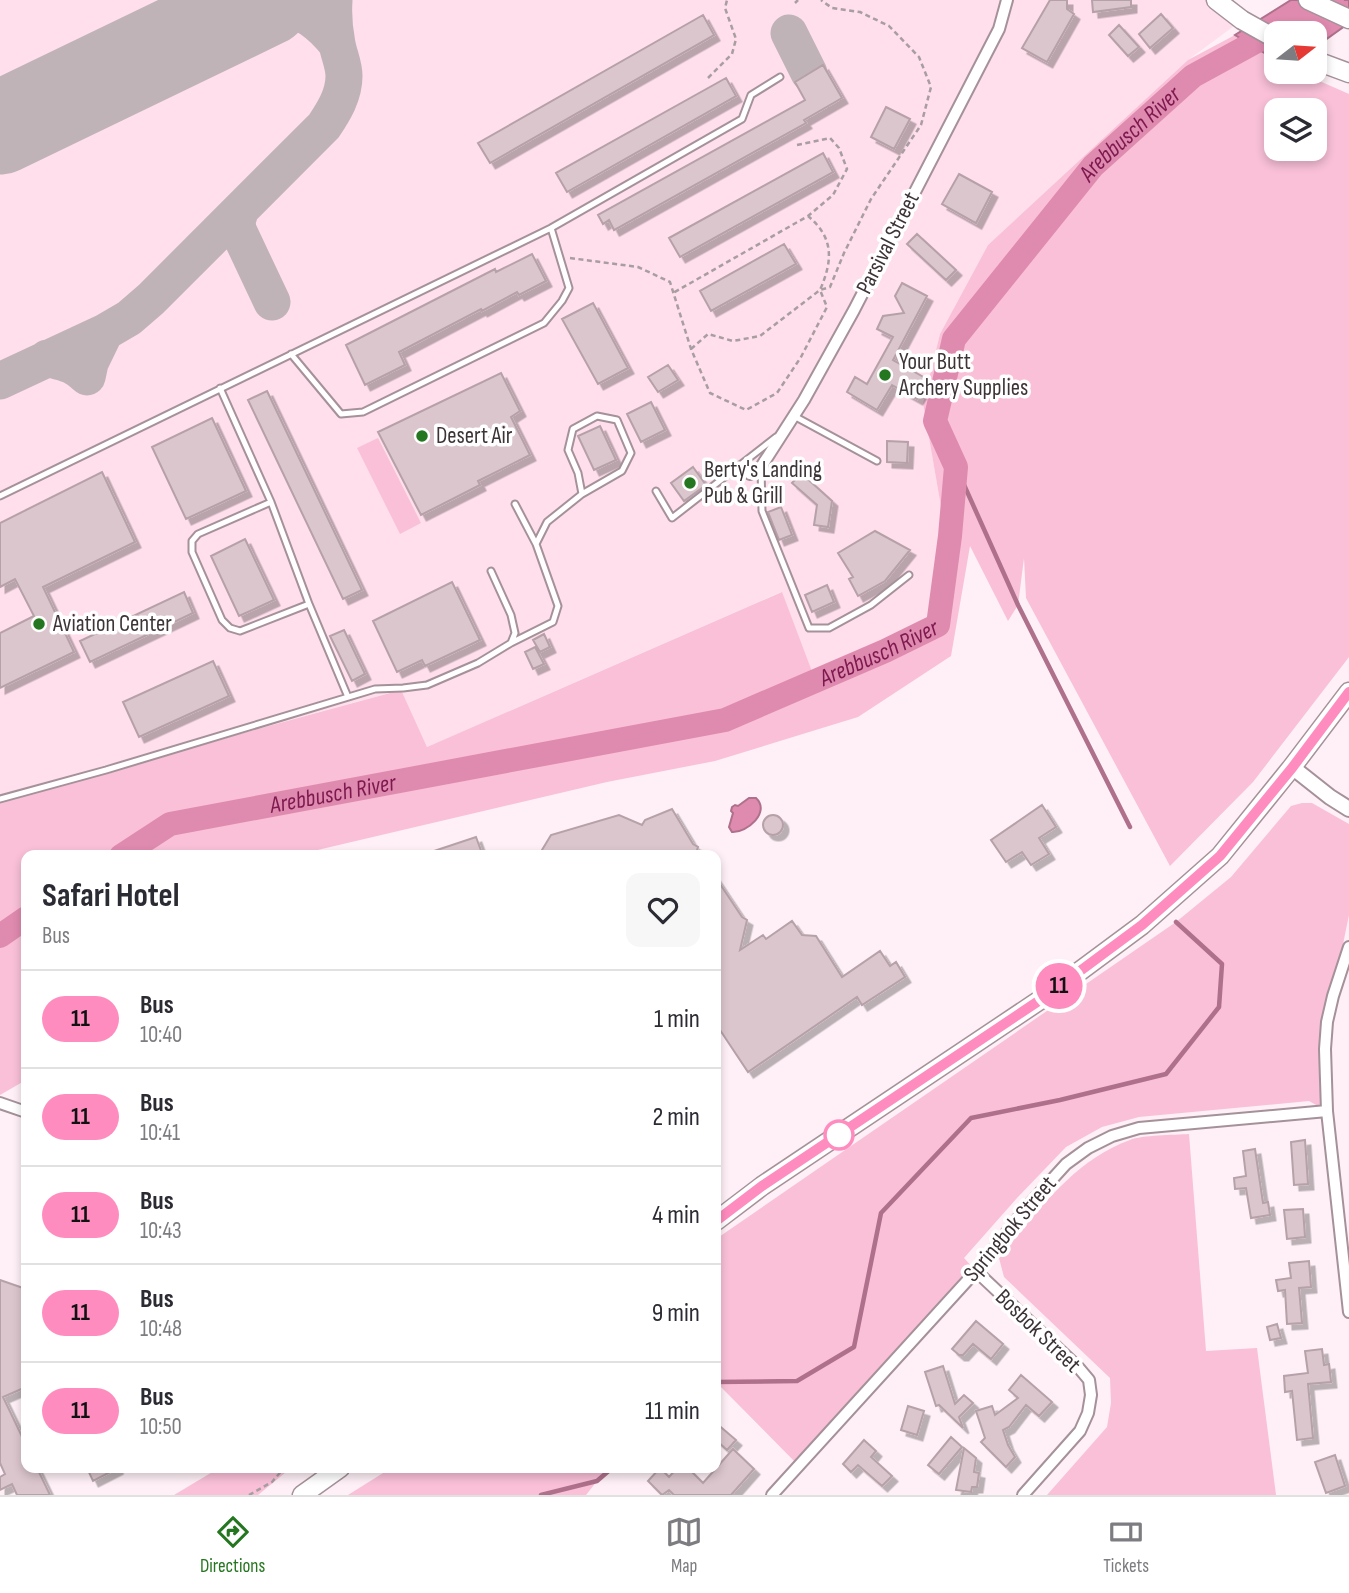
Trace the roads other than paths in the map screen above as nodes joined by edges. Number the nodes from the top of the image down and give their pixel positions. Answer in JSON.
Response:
{"nodes":[{"id":1,"x":1007,"y":0,"type":"edge"},
{"id":2,"x":1216,"y":0,"type":"edge"},
{"id":3,"x":1308,"y":0,"type":"edge"},
{"id":4,"x":1349,"y":19,"type":"edge"},
{"id":5,"x":1264,"y":32,"type":"edge"},
{"id":6,"x":1327,"y":65,"type":"edge"},
{"id":7,"x":1349,"y":73,"type":"edge"},
{"id":8,"x":780,"y":78,"type":"dead end"},
{"id":9,"x":551,"y":228,"type":"junction"},
{"id":10,"x":291,"y":354,"type":"junction"},
{"id":11,"x":220,"y":388,"type":"junction"},
{"id":12,"x":794,"y":416,"type":"junction"},
{"id":13,"x":784,"y":431,"type":"junction"},
{"id":14,"x":877,"y":461,"type":"dead end"},
{"id":15,"x":761,"y":467,"type":"junction"},
{"id":16,"x":750,"y":474,"type":"dead end"},
{"id":17,"x":656,"y":491,"type":"dead end"},
{"id":18,"x":582,"y":494,"type":"junction"},
{"id":19,"x":0,"y":496,"type":"edge"},
{"id":20,"x":271,"y":502,"type":"junction"},
{"id":21,"x":515,"y":504,"type":"dead end"},
{"id":22,"x":536,"y":544,"type":"junction"},
{"id":23,"x":491,"y":571,"type":"dead end"},
{"id":24,"x":909,"y":575,"type":"dead end"},
{"id":25,"x":309,"y":604,"type":"junction"},
{"id":26,"x":511,"y":643,"type":"junction"},
{"id":27,"x":1349,"y":692,"type":"edge"},
{"id":28,"x":348,"y":697,"type":"junction"},
{"id":29,"x":1292,"y":768,"type":"junction"},
{"id":30,"x":0,"y":799,"type":"edge"},
{"id":31,"x":1349,"y":809,"type":"edge"},
{"id":32,"x":1349,"y":947,"type":"edge"},
{"id":33,"x":0,"y":1103,"type":"edge"},
{"id":34,"x":21,"y":1110,"type":"edge"},
{"id":35,"x":1327,"y":1111,"type":"junction"},
{"id":36,"x":721,"y":1217,"type":"edge"},
{"id":37,"x":976,"y":1271,"type":"junction"},
{"id":38,"x":1349,"y":1312,"type":"edge"},
{"id":39,"x":333,"y":1473,"type":"edge"},
{"id":40,"x":302,"y":1495,"type":"edge"},
{"id":41,"x":772,"y":1495,"type":"edge"},
{"id":42,"x":1023,"y":1495,"type":"edge"}],
"edges":[{"from":1,"to":12,"type":"street","name":"Parsival Street"},
{"from":2,"to":5,"type":"main road"},
{"from":3,"to":4,"type":"main road"},
{"from":6,"to":7,"type":"main road"},
{"from":8,"to":9,"type":"lane"},
{"from":9,"to":10,"type":"lane"},
{"from":9,"to":10,"type":"lane"},
{"from":10,"to":11,"type":"lane"},
{"from":11,"to":19,"type":"lane"},
{"from":11,"to":20,"type":"lane"},
{"from":12,"to":13,"type":"street","name":"Parsival Street"},
{"from":12,"to":14,"type":"lane"},
{"from":13,"to":15,"type":"street","name":"Parsival Street"},
{"from":13,"to":17,"type":"lane"},
{"from":15,"to":16,"type":"street","name":"Parsival Street"},
{"from":15,"to":24,"type":"lane"},
{"from":18,"to":18,"type":"lane"},
{"from":18,"to":22,"type":"lane"},
{"from":20,"to":25,"type":"lane"},
{"from":20,"to":25,"type":"lane"},
{"from":21,"to":22,"type":"lane"},
{"from":22,"to":26,"type":"lane"},
{"from":23,"to":26,"type":"lane"},
{"from":25,"to":28,"type":"lane"},
{"from":26,"to":28,"type":"lane"},
{"from":27,"to":29,"type":"main road"},
{"from":28,"to":30,"type":"lane"},
{"from":29,"to":31,"type":"street"},
{"from":29,"to":36,"type":"main road"},
{"from":32,"to":35,"type":"street"},
{"from":33,"to":34,"type":"street"},
{"from":35,"to":37,"type":"street","name":"Springbok Street"},
{"from":35,"to":38,"type":"street"},
{"from":37,"to":41,"type":"street","name":"Springbok Street"},
{"from":37,"to":42,"type":"street","name":"Bosbok Street"},
{"from":39,"to":40,"type":"main road"}]}
